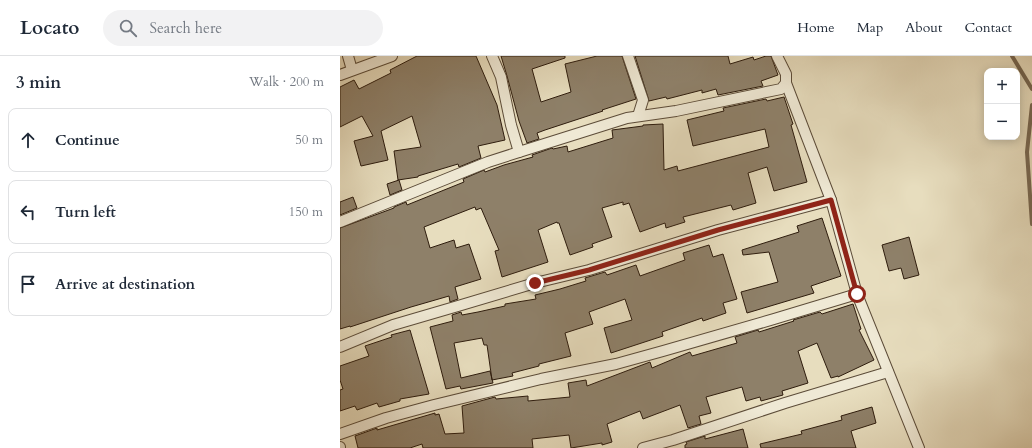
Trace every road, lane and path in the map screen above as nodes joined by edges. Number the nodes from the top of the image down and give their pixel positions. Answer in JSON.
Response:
{"nodes":[{"id":1,"x":348,"y":56,"type":"edge"},
{"id":2,"x":392,"y":56,"type":"edge"},
{"id":3,"x":492,"y":56,"type":"edge"},
{"id":4,"x":628,"y":56,"type":"edge"},
{"id":5,"x":777,"y":56,"type":"edge"},
{"id":6,"x":352,"y":70,"type":"junction"},
{"id":7,"x":340,"y":74,"type":"edge"},
{"id":8,"x":786,"y":83,"type":"junction"},
{"id":9,"x":638,"y":116,"type":"junction"},
{"id":10,"x":519,"y":152,"type":"junction"},
{"id":11,"x":831,"y":200,"type":"junction"},
{"id":12,"x":340,"y":222,"type":"edge"},
{"id":13,"x":857,"y":294,"type":"junction"},
{"id":14,"x":340,"y":347,"type":"edge"},
{"id":15,"x":888,"y":372,"type":"junction"},
{"id":16,"x":340,"y":434,"type":"edge"},
{"id":17,"x":643,"y":448,"type":"edge"},
{"id":18,"x":920,"y":448,"type":"edge"}],
"edges":[{"from":1,"to":6,"type":"street"},
{"from":2,"to":6,"type":"street"},
{"from":3,"to":10,"type":"street"},
{"from":4,"to":9,"type":"street"},
{"from":5,"to":8,"type":"street"},
{"from":6,"to":7,"type":"street"},
{"from":8,"to":9,"type":"street"},
{"from":8,"to":11,"type":"street"},
{"from":9,"to":10,"type":"street"},
{"from":10,"to":12,"type":"street"},
{"from":11,"to":13,"type":"street"},
{"from":11,"to":14,"type":"street"},
{"from":13,"to":15,"type":"street"},
{"from":13,"to":16,"type":"street"},
{"from":15,"to":17,"type":"street"},
{"from":15,"to":18,"type":"street"}]}
